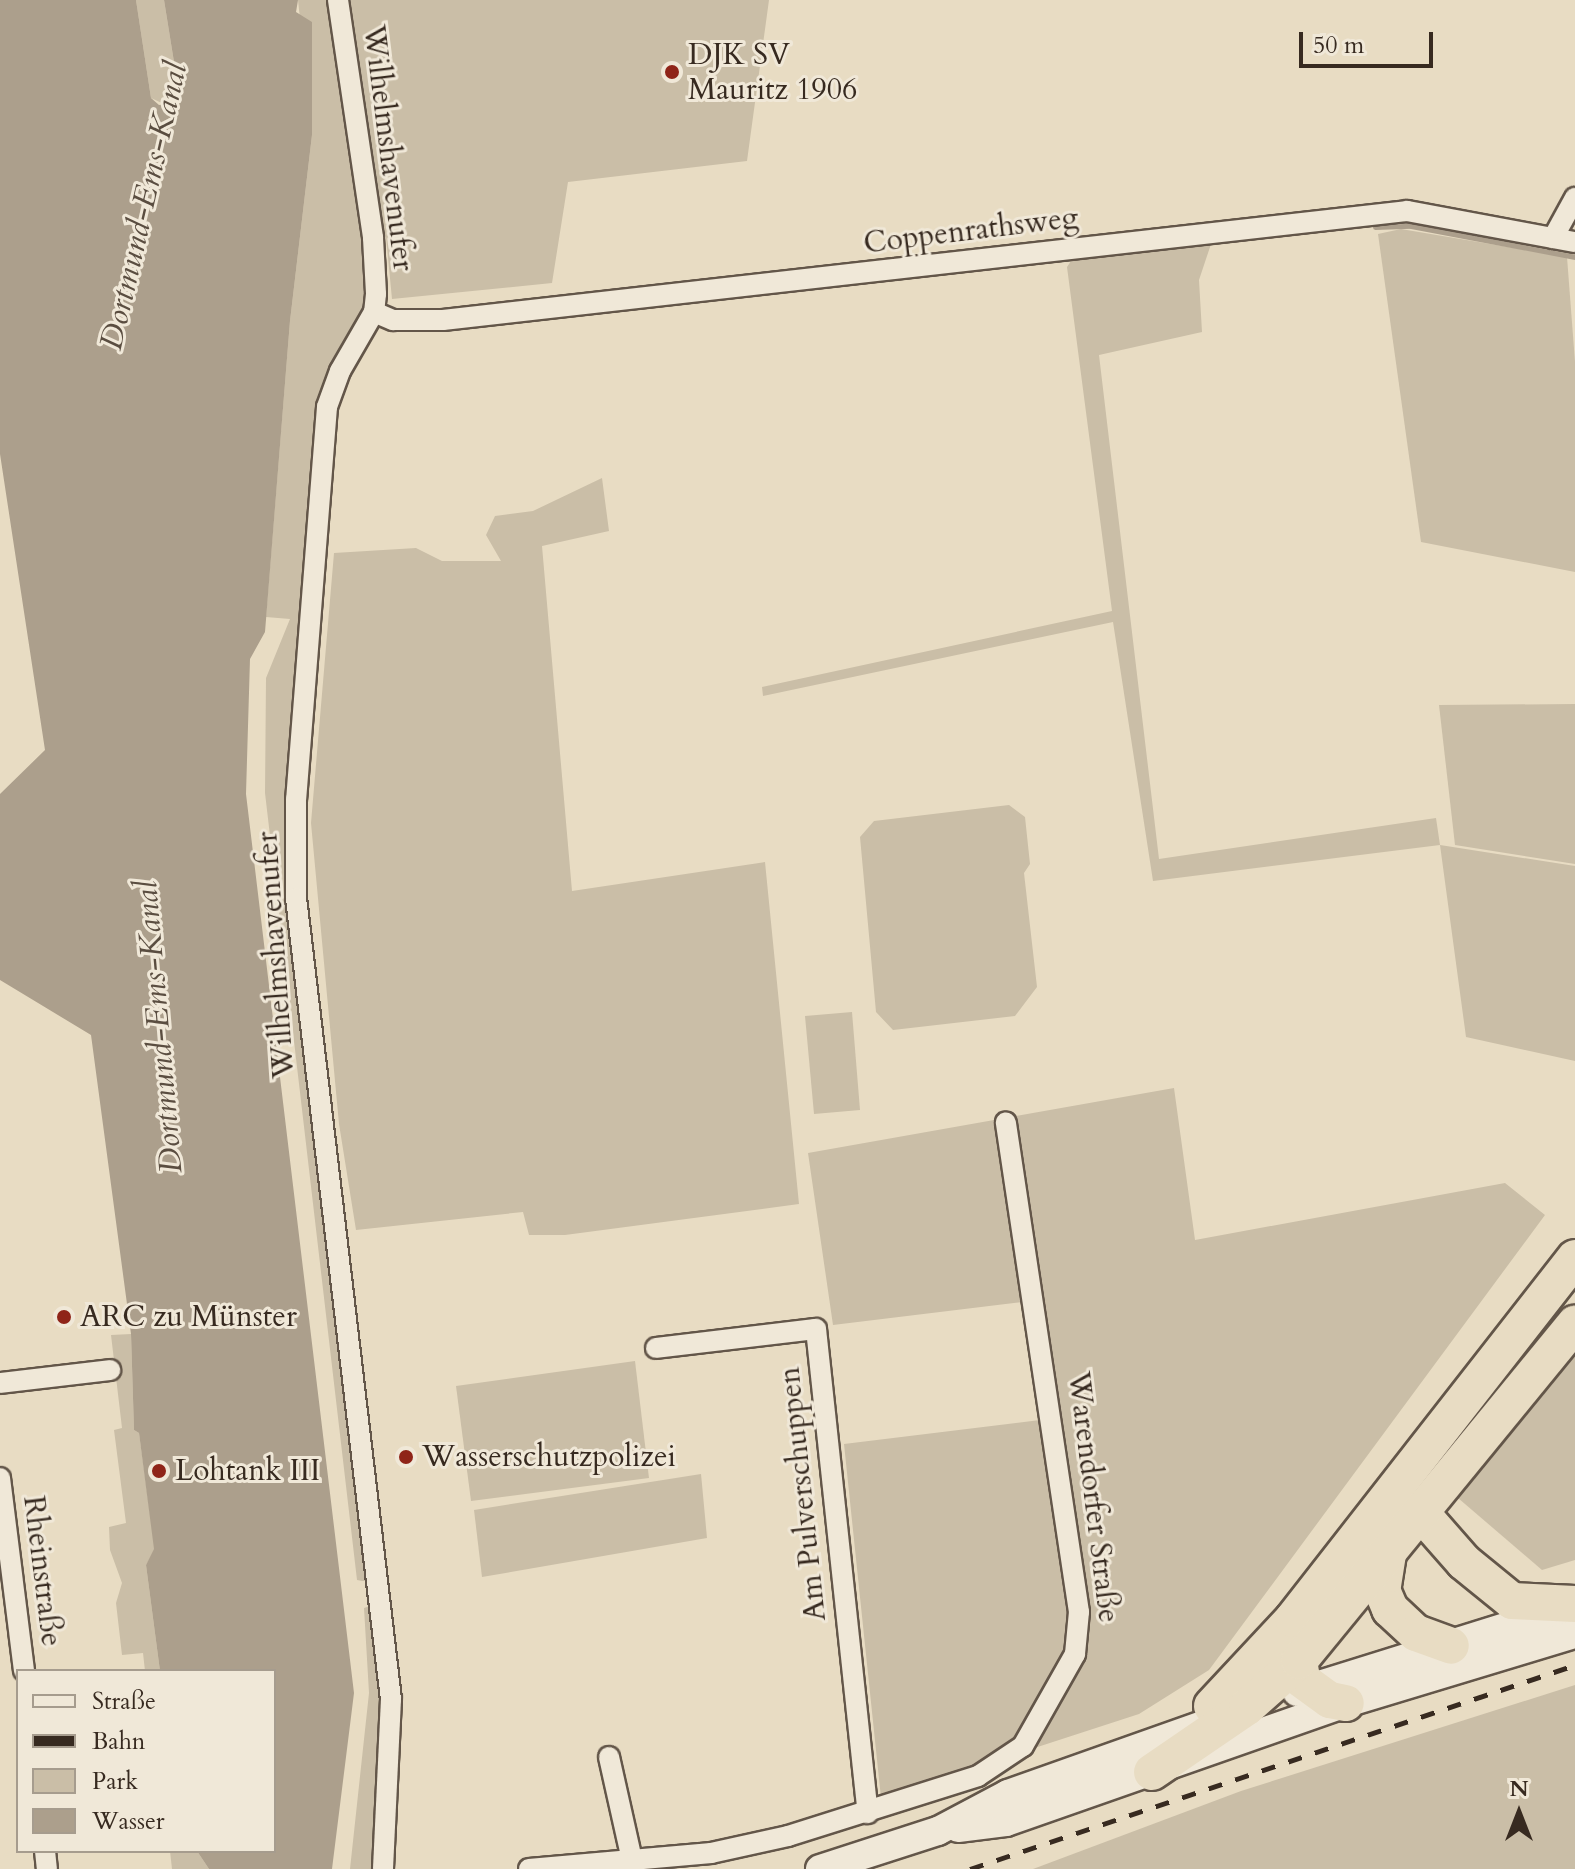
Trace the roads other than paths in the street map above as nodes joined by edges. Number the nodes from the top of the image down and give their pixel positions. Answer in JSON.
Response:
{"nodes":[{"id":1,"x":338,"y":0,"type":"edge"},
{"id":2,"x":1575,"y":198,"type":"edge"},
{"id":3,"x":1553,"y":238,"type":"junction"},
{"id":4,"x":1575,"y":242,"type":"edge"},
{"id":5,"x":374,"y":312,"type":"junction"},
{"id":6,"x":1006,"y":1122,"type":"dead end"},
{"id":7,"x":1571,"y":1258,"type":"edge"},
{"id":8,"x":1575,"y":1324,"type":"edge"},
{"id":9,"x":656,"y":1348,"type":"dead end"},
{"id":10,"x":110,"y":1370,"type":"dead end"},
{"id":11,"x":0,"y":1383,"type":"edge"},
{"id":12,"x":0,"y":1478,"type":"edge"},
{"id":13,"x":1374,"y":1513,"type":"junction"},
{"id":14,"x":1421,"y":1513,"type":"junction"},
{"id":15,"x":1388,"y":1554,"type":"junction"},
{"id":16,"x":7,"y":1589,"type":"edge"},
{"id":17,"x":1575,"y":1604,"type":"edge"},
{"id":18,"x":1293,"y":1619,"type":"junction"},
{"id":19,"x":1575,"y":1634,"type":"edge"},
{"id":20,"x":1451,"y":1646,"type":"junction"},
{"id":21,"x":24,"y":1669,"type":"edge"},
{"id":22,"x":1305,"y":1674,"type":"junction"},
{"id":23,"x":1346,"y":1703,"type":"junction"},
{"id":24,"x":1247,"y":1707,"type":"junction"},
{"id":25,"x":1180,"y":1734,"type":"junction"},
{"id":26,"x":609,"y":1757,"type":"dead end"},
{"id":27,"x":1152,"y":1772,"type":"junction"},
{"id":28,"x":868,"y":1813,"type":"junction"},
{"id":29,"x":938,"y":1831,"type":"junction"},
{"id":30,"x":632,"y":1860,"type":"junction"},
{"id":31,"x":383,"y":1869,"type":"edge"},
{"id":32,"x":529,"y":1869,"type":"edge"},
{"id":33,"x":820,"y":1869,"type":"edge"}],
"edges":[{"from":1,"to":5,"type":"street","name":"Wilhelmshavenufer"},
{"from":2,"to":3,"type":"street"},
{"from":3,"to":4,"type":"street","name":"Coppenrathsweg"},
{"from":3,"to":5,"type":"street","name":"Coppenrathsweg"},
{"from":5,"to":31,"type":"street","name":"Wilhelmshavenufer"},
{"from":6,"to":28,"type":"street","name":"Warendorfer Straße"},
{"from":7,"to":13,"type":"highway"},
{"from":8,"to":14,"type":"highway"},
{"from":9,"to":28,"type":"street","name":"Am Pulverschuppen"},
{"from":10,"to":11,"type":"street"},
{"from":12,"to":16,"type":"street","name":"Rheinstraße"},
{"from":13,"to":14,"type":"highway"},
{"from":13,"to":18,"type":"highway"},
{"from":14,"to":15,"type":"highway"},
{"from":14,"to":17,"type":"highway"},
{"from":15,"to":20,"type":"highway"},
{"from":15,"to":22,"type":"highway"},
{"from":16,"to":21,"type":"street","name":"Rheinstraße"},
{"from":17,"to":20,"type":"main road"},
{"from":18,"to":22,"type":"highway"},
{"from":18,"to":25,"type":"highway"},
{"from":19,"to":23,"type":"main road"},
{"from":20,"to":22,"type":"main road"},
{"from":22,"to":23,"type":"highway"},
{"from":22,"to":24,"type":"highway"},
{"from":23,"to":27,"type":"main road"},
{"from":24,"to":25,"type":"main road"},
{"from":24,"to":27,"type":"highway"},
{"from":25,"to":29,"type":"main road"},
{"from":26,"to":30,"type":"street"},
{"from":27,"to":29,"type":"main road"},
{"from":28,"to":30,"type":"street","name":"Warendorfer Straße"},
{"from":29,"to":33,"type":"main road"},
{"from":30,"to":32,"type":"street","name":"Warendorfer Straße"}]}
